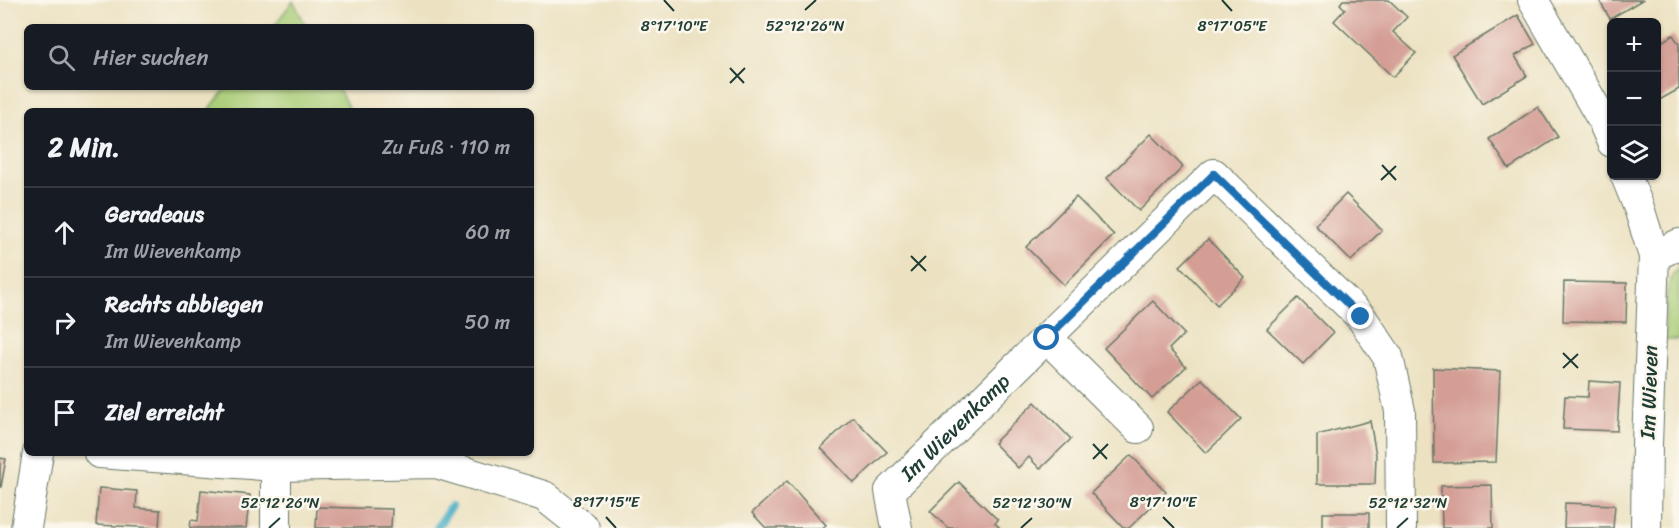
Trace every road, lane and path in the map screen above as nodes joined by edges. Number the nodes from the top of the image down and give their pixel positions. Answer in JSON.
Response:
{"nodes":[{"id":1,"x":1533,"y":0,"type":"edge"},
{"id":2,"x":1607,"y":132,"type":"edge"},
{"id":3,"x":1628,"y":180,"type":"edge"},
{"id":4,"x":1666,"y":250,"type":"edge"},
{"id":5,"x":1047,"y":338,"type":"junction"},
{"id":6,"x":1138,"y":428,"type":"dead end"},
{"id":7,"x":38,"y":456,"type":"edge"},
{"id":8,"x":140,"y":456,"type":"edge"},
{"id":9,"x":276,"y":466,"type":"junction"},
{"id":10,"x":26,"y":528,"type":"edge"},
{"id":11,"x":276,"y":528,"type":"edge"},
{"id":12,"x":584,"y":528,"type":"edge"},
{"id":13,"x":897,"y":528,"type":"edge"},
{"id":14,"x":1401,"y":528,"type":"edge"},
{"id":15,"x":1646,"y":528,"type":"edge"}],
"edges":[{"from":1,"to":2,"type":"street"},
{"from":3,"to":4,"type":"street","name":"Im Wieven"},
{"from":4,"to":15,"type":"street","name":"Im Wieven"},
{"from":5,"to":6,"type":"street"},
{"from":5,"to":13,"type":"street","name":"Im Wievenkamp"},
{"from":5,"to":14,"type":"street","name":"Im Wievenkamp"},
{"from":7,"to":10,"type":"street"},
{"from":8,"to":9,"type":"street"},
{"from":9,"to":11,"type":"street"},
{"from":9,"to":12,"type":"street"}]}
